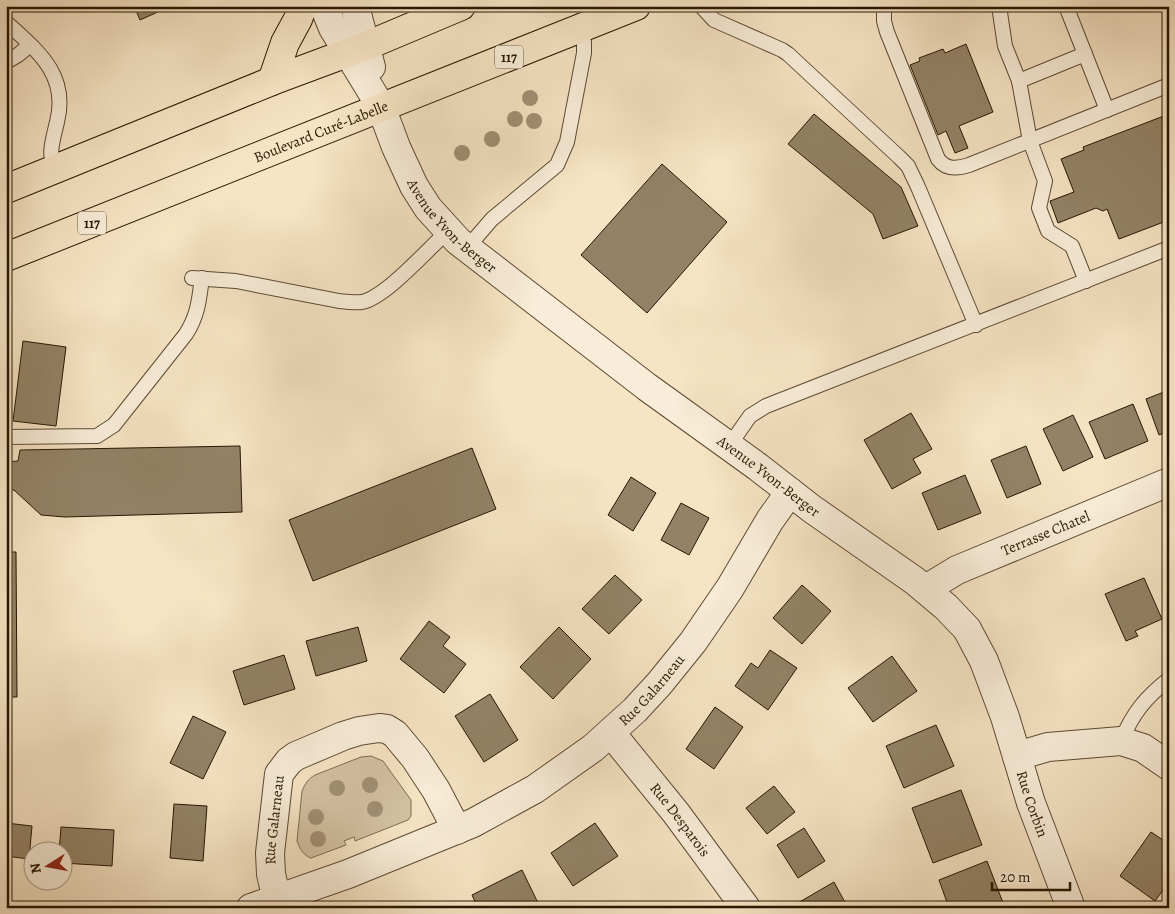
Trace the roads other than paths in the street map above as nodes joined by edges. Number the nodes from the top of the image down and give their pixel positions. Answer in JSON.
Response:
{"nodes":[{"id":1,"x":303,"y":6,"type":"edge"},
{"id":2,"x":324,"y":6,"type":"edge"},
{"id":3,"x":355,"y":6,"type":"edge"},
{"id":4,"x":636,"y":6,"type":"edge"},
{"id":5,"x":701,"y":6,"type":"edge"},
{"id":6,"x":884,"y":6,"type":"edge"},
{"id":7,"x":1000,"y":6,"type":"edge"},
{"id":8,"x":1066,"y":6,"type":"edge"},
{"id":9,"x":445,"y":8,"type":"edge"},
{"id":10,"x":6,"y":22,"type":"edge"},
{"id":11,"x":580,"y":30,"type":"junction"},
{"id":12,"x":30,"y":45,"type":"junction"},
{"id":13,"x":357,"y":49,"type":"junction"},
{"id":14,"x":1085,"y":54,"type":"junction"},
{"id":15,"x":6,"y":62,"type":"edge"},
{"id":16,"x":1019,"y":80,"type":"junction"},
{"id":17,"x":272,"y":81,"type":"junction"},
{"id":18,"x":1169,"y":85,"type":"edge"},
{"id":19,"x":381,"y":107,"type":"junction"},
{"id":20,"x":1107,"y":110,"type":"junction"},
{"id":21,"x":1030,"y":141,"type":"junction"},
{"id":22,"x":54,"y":170,"type":"junction"},
{"id":23,"x":6,"y":189,"type":"edge"},
{"id":24,"x":457,"y":240,"type":"junction"},
{"id":25,"x":1169,"y":248,"type":"edge"},
{"id":26,"x":6,"y":257,"type":"edge"},
{"id":27,"x":1086,"y":282,"type":"junction"},
{"id":28,"x":976,"y":325,"type":"junction"},
{"id":29,"x":6,"y":437,"type":"edge"},
{"id":30,"x":729,"y":446,"type":"junction"},
{"id":31,"x":1169,"y":482,"type":"edge"},
{"id":32,"x":790,"y":492,"type":"junction"},
{"id":33,"x":928,"y":591,"type":"junction"},
{"id":34,"x":1169,"y":679,"type":"edge"},
{"id":35,"x":611,"y":733,"type":"junction"},
{"id":36,"x":1121,"y":741,"type":"junction"},
{"id":37,"x":1017,"y":756,"type":"junction"},
{"id":38,"x":1169,"y":766,"type":"edge"},
{"id":39,"x":457,"y":830,"type":"junction"},
{"id":40,"x":276,"y":900,"type":"junction"},
{"id":41,"x":250,"y":908,"type":"edge"},
{"id":42,"x":746,"y":908,"type":"edge"},
{"id":43,"x":1071,"y":908,"type":"edge"}],
"edges":[{"from":1,"to":17,"type":"main road"},
{"from":2,"to":13,"type":"street","name":"Avenue Yvon-Berger"},
{"from":3,"to":13,"type":"street"},
{"from":4,"to":11,"type":"main road","name":"Boulevard Curé-Labelle","number":"117"},
{"from":5,"to":28,"type":"lane"},
{"from":6,"to":21,"type":"lane"},
{"from":7,"to":16,"type":"lane"},
{"from":8,"to":14,"type":"lane"},
{"from":9,"to":13,"type":"main road"},
{"from":10,"to":12,"type":"lane"},
{"from":11,"to":19,"type":"main road","name":"Boulevard Curé-Labelle","number":"117"},
{"from":11,"to":24,"type":"lane"},
{"from":12,"to":15,"type":"lane"},
{"from":12,"to":22,"type":"lane"},
{"from":13,"to":17,"type":"main road"},
{"from":13,"to":19,"type":"street","name":"Avenue Yvon-Berger"},
{"from":14,"to":16,"type":"lane"},
{"from":14,"to":20,"type":"lane"},
{"from":16,"to":21,"type":"lane"},
{"from":17,"to":22,"type":"main road"},
{"from":18,"to":20,"type":"lane"},
{"from":19,"to":24,"type":"street","name":"Avenue Yvon-Berger"},
{"from":19,"to":26,"type":"main road","name":"Boulevard Curé-Labelle","number":"117"},
{"from":20,"to":21,"type":"lane"},
{"from":21,"to":27,"type":"lane"},
{"from":22,"to":23,"type":"main road"},
{"from":24,"to":29,"type":"lane"},
{"from":24,"to":30,"type":"street","name":"Avenue Yvon-Berger"},
{"from":25,"to":27,"type":"lane"},
{"from":27,"to":28,"type":"lane"},
{"from":28,"to":30,"type":"lane"},
{"from":30,"to":32,"type":"street","name":"Avenue Yvon-Berger"},
{"from":31,"to":33,"type":"street","name":"Terrasse Chatel"},
{"from":32,"to":33,"type":"street","name":"Avenue Yvon-Berger"},
{"from":32,"to":35,"type":"street","name":"Rue Galarneau"},
{"from":33,"to":37,"type":"street","name":"Avenue Yvon-Berger"},
{"from":34,"to":36,"type":"lane"},
{"from":35,"to":39,"type":"street","name":"Rue Galarneau"},
{"from":35,"to":42,"type":"street","name":"Rue Desparois"},
{"from":36,"to":37,"type":"street"},
{"from":36,"to":38,"type":"street"},
{"from":37,"to":43,"type":"street","name":"Rue Corbin"},
{"from":39,"to":40,"type":"street","name":"Rue Galarneau"},
{"from":39,"to":40,"type":"street","name":"Rue Galarneau"},
{"from":40,"to":41,"type":"street","name":"Rue Galarneau"}]}
